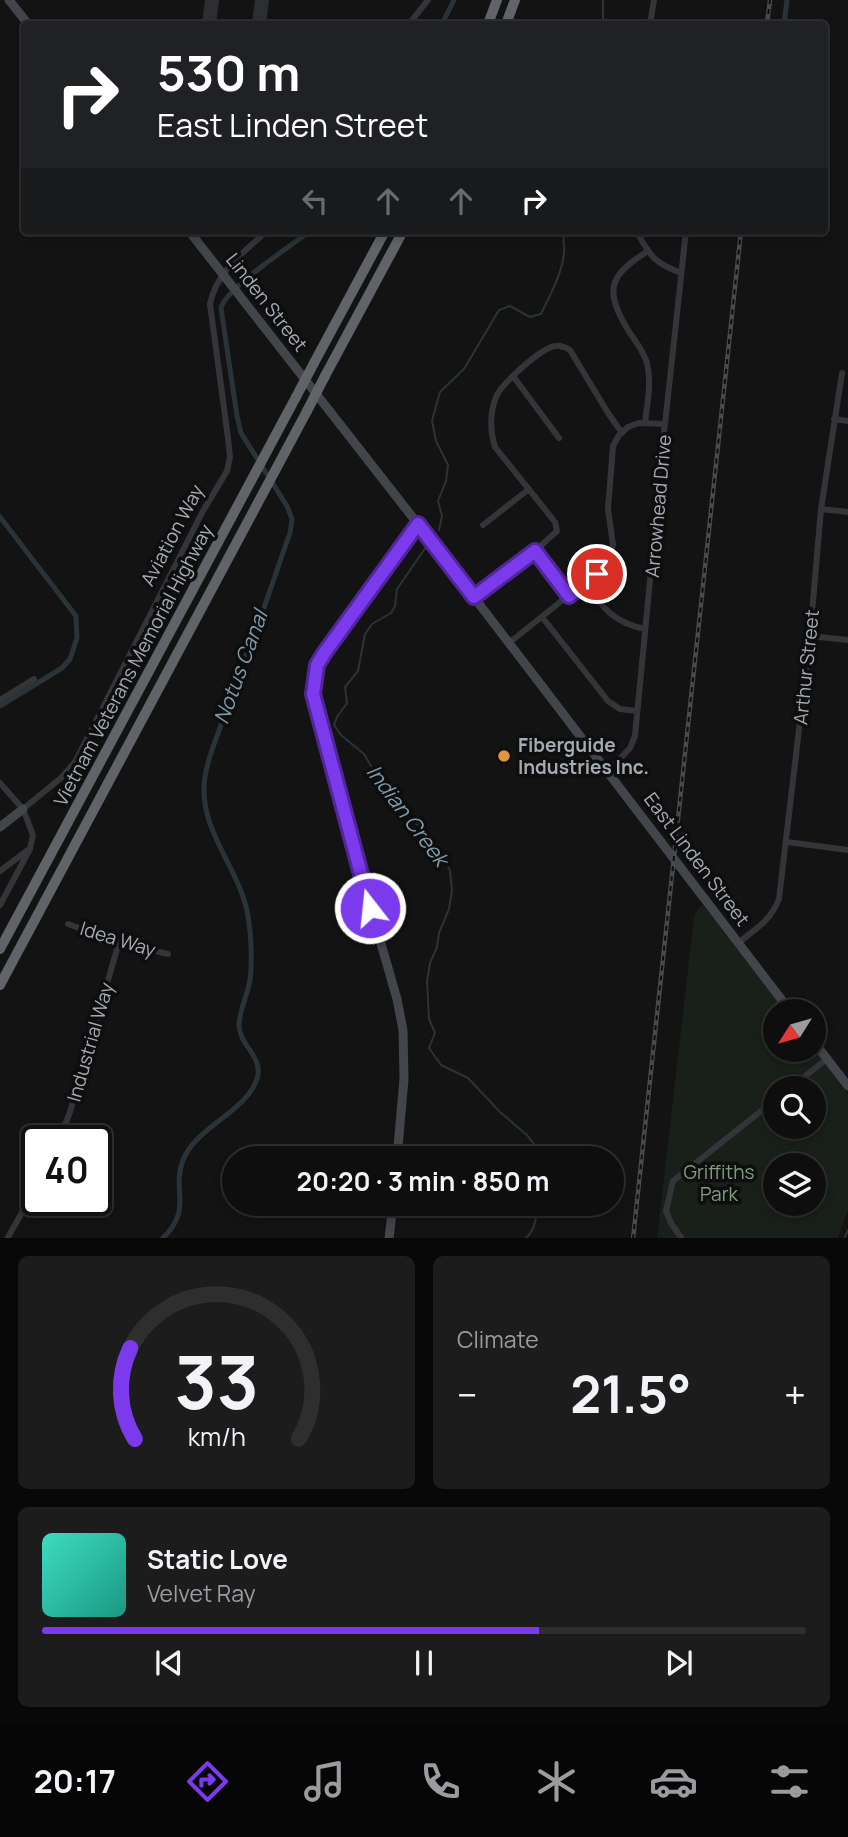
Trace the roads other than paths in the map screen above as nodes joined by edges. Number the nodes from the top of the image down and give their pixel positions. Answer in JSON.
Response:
{"nodes":[{"id":1,"x":9,"y":0,"type":"edge"},
{"id":2,"x":428,"y":0,"type":"edge"},
{"id":3,"x":497,"y":0,"type":"edge"},
{"id":4,"x":515,"y":0,"type":"edge"},
{"id":5,"x":654,"y":0,"type":"edge"},
{"id":6,"x":26,"y":21,"type":"edge"},
{"id":7,"x":411,"y":21,"type":"edge"},
{"id":8,"x":489,"y":21,"type":"edge"},
{"id":9,"x":507,"y":21,"type":"edge"},
{"id":10,"x":650,"y":21,"type":"edge"},
{"id":11,"x":192,"y":235,"type":"edge"},
{"id":12,"x":263,"y":235,"type":"edge"},
{"id":13,"x":383,"y":235,"type":"edge"},
{"id":14,"x":401,"y":235,"type":"edge"},
{"id":15,"x":638,"y":235,"type":"edge"},
{"id":16,"x":686,"y":235,"type":"edge"},
{"id":17,"x":648,"y":251,"type":"junction"},
{"id":18,"x":681,"y":273,"type":"junction"},
{"id":19,"x":223,"y":274,"type":"junction"},
{"id":20,"x":842,"y":373,"type":"dead end"},
{"id":21,"x":513,"y":376,"type":"junction"},
{"id":22,"x":318,"y":395,"type":"joint"},
{"id":23,"x":834,"y":419,"type":"junction"},
{"id":24,"x":848,"y":421,"type":"edge"},
{"id":25,"x":645,"y":423,"type":"junction"},
{"id":26,"x":666,"y":424,"type":"junction"},
{"id":27,"x":622,"y":432,"type":"junction"},
{"id":28,"x":559,"y":438,"type":"dead end"},
{"id":29,"x":529,"y":489,"type":"junction"},
{"id":30,"x":821,"y":509,"type":"junction"},
{"id":31,"x":848,"y":512,"type":"edge"},
{"id":32,"x":418,"y":524,"type":"junction"},
{"id":33,"x":483,"y":525,"type":"dead end"},
{"id":34,"x":535,"y":551,"type":"junction"},
{"id":35,"x":585,"y":583,"type":"junction"},
{"id":36,"x":569,"y":596,"type":"junction"},
{"id":37,"x":474,"y":597,"type":"junction"},
{"id":38,"x":542,"y":617,"type":"junction"},
{"id":39,"x":645,"y":629,"type":"junction"},
{"id":40,"x":810,"y":636,"type":"junction"},
{"id":41,"x":848,"y":640,"type":"edge"},
{"id":42,"x":509,"y":643,"type":"junction"},
{"id":43,"x":34,"y":679,"type":"dead end"},
{"id":44,"x":0,"y":700,"type":"edge"},
{"id":45,"x":637,"y":711,"type":"junction"},
{"id":46,"x":608,"y":771,"type":"junction"},
{"id":47,"x":0,"y":783,"type":"edge"},
{"id":48,"x":23,"y":809,"type":"junction"},
{"id":49,"x":0,"y":827,"type":"edge"},
{"id":50,"x":787,"y":842,"type":"junction"},
{"id":51,"x":30,"y":849,"type":"junction"},
{"id":52,"x":848,"y":850,"type":"edge"},
{"id":53,"x":0,"y":871,"type":"edge"},
{"id":54,"x":0,"y":905,"type":"edge"},
{"id":55,"x":68,"y":924,"type":"dead end"},
{"id":56,"x":119,"y":942,"type":"junction"},
{"id":57,"x":738,"y":943,"type":"junction"},
{"id":58,"x":0,"y":949,"type":"edge"},
{"id":59,"x":168,"y":954,"type":"dead end"},
{"id":60,"x":0,"y":985,"type":"edge"},
{"id":61,"x":781,"y":999,"type":"edge"},
{"id":62,"x":827,"y":1059,"type":"joint"},
{"id":63,"x":805,"y":1076,"type":"edge"},
{"id":64,"x":848,"y":1086,"type":"edge"},
{"id":65,"x":763,"y":1110,"type":"edge"},
{"id":66,"x":65,"y":1125,"type":"edge"},
{"id":67,"x":398,"y":1146,"type":"edge"},
{"id":68,"x":21,"y":1214,"type":"edge"},
{"id":69,"x":392,"y":1216,"type":"edge"},
{"id":70,"x":7,"y":1238,"type":"edge"},
{"id":71,"x":389,"y":1238,"type":"edge"},
{"id":72,"x":682,"y":1238,"type":"edge"}],
"edges":[{"from":1,"to":6,"type":"main road"},
{"from":2,"to":7,"type":"street"},
{"from":3,"to":8,"type":"highway"},
{"from":4,"to":9,"type":"highway"},
{"from":5,"to":10,"type":"street"},
{"from":11,"to":19,"type":"main road","name":"Linden Street"},
{"from":12,"to":19,"type":"street","name":"Aviation Way"},
{"from":13,"to":58,"type":"highway","name":"Vietnam Veterans Memorial Highway","bridge":true},
{"from":14,"to":60,"type":"highway","name":"Vietnam Veterans Memorial Highway","bridge":true},
{"from":15,"to":17,"type":"street"},
{"from":16,"to":18,"type":"street","name":"Arrowhead Drive"},
{"from":17,"to":18,"type":"street"},
{"from":17,"to":25,"type":"street"},
{"from":18,"to":26,"type":"street","name":"Arrowhead Drive"},
{"from":19,"to":22,"type":"main road","name":"Linden Street"},
{"from":19,"to":48,"type":"street","name":"Aviation Way"},
{"from":20,"to":23,"type":"street","name":"Arthur Street"},
{"from":21,"to":27,"type":"street"},
{"from":21,"to":28,"type":"street"},
{"from":21,"to":29,"type":"street"},
{"from":22,"to":32,"type":"main road","name":"East Linden Street"},
{"from":23,"to":24,"type":"street"},
{"from":23,"to":30,"type":"street","name":"Arthur Street"},
{"from":25,"to":26,"type":"street"},
{"from":25,"to":27,"type":"street"},
{"from":26,"to":39,"type":"street","name":"Arrowhead Drive"},
{"from":27,"to":35,"type":"street"},
{"from":29,"to":33,"type":"street"},
{"from":29,"to":34,"type":"street"},
{"from":30,"to":31,"type":"street"},
{"from":30,"to":40,"type":"street","name":"Arthur Street"},
{"from":32,"to":37,"type":"main road","name":"East Linden Street"},
{"from":32,"to":67,"type":"main road"},
{"from":34,"to":36,"type":"street"},
{"from":34,"to":37,"type":"street"},
{"from":35,"to":36,"type":"street"},
{"from":35,"to":39,"type":"street"},
{"from":36,"to":38,"type":"street"},
{"from":37,"to":42,"type":"main road","name":"East Linden Street"},
{"from":38,"to":42,"type":"street"},
{"from":38,"to":45,"type":"street"},
{"from":39,"to":45,"type":"street","name":"Arrowhead Drive"},
{"from":40,"to":41,"type":"street"},
{"from":40,"to":50,"type":"street","name":"Arthur Street"},
{"from":42,"to":46,"type":"main road","name":"East Linden Street"},
{"from":43,"to":44,"type":"street"},
{"from":45,"to":46,"type":"street","name":"Arrowhead Drive"},
{"from":46,"to":57,"type":"main road","name":"East Linden Street"},
{"from":47,"to":48,"type":"street"},
{"from":48,"to":49,"type":"main road","name":"Aviation Way"},
{"from":48,"to":51,"type":"street"},
{"from":50,"to":52,"type":"street"},
{"from":50,"to":57,"type":"street","name":"Arthur Street"},
{"from":51,"to":53,"type":"street"},
{"from":51,"to":54,"type":"street"},
{"from":55,"to":56,"type":"street","name":"Idea Way"},
{"from":56,"to":59,"type":"street","name":"Idea Way"},
{"from":56,"to":66,"type":"street","name":"Industrial Way"},
{"from":57,"to":61,"type":"main road","name":"East Linden Street"},
{"from":62,"to":63,"type":"street"},
{"from":62,"to":64,"type":"main road"},
{"from":65,"to":72,"type":"street"},
{"from":68,"to":70,"type":"street"},
{"from":69,"to":71,"type":"main road"}]}
